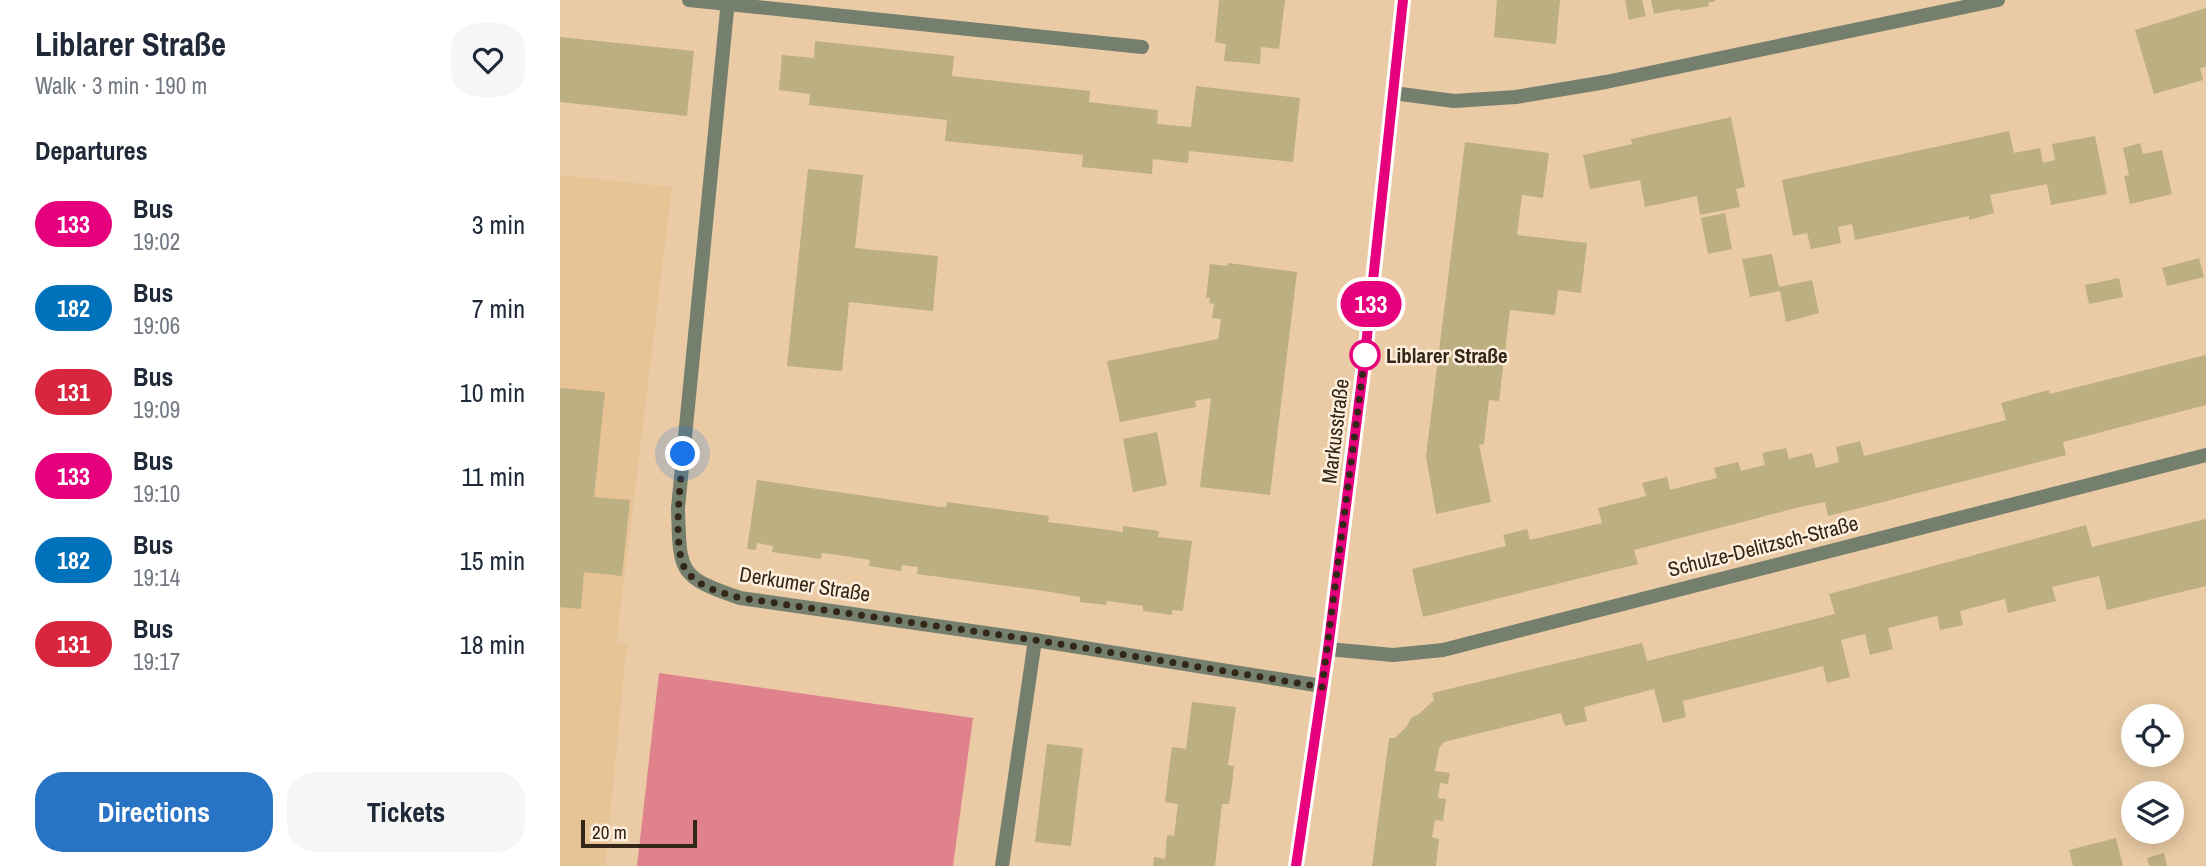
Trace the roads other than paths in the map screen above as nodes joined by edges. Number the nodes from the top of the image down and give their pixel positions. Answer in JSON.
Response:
{"nodes":[{"id":1,"x":689,"y":0,"type":"edge"},
{"id":2,"x":1403,"y":0,"type":"edge"},
{"id":3,"x":1998,"y":0,"type":"edge"},
{"id":4,"x":728,"y":2,"type":"edge"},
{"id":5,"x":1142,"y":47,"type":"dead end"},
{"id":6,"x":1393,"y":93,"type":"junction"},
{"id":7,"x":2206,"y":455,"type":"edge"},
{"id":8,"x":1035,"y":640,"type":"junction"},
{"id":9,"x":1328,"y":649,"type":"junction"},
{"id":10,"x":1322,"y":687,"type":"junction"},
{"id":11,"x":1002,"y":866,"type":"edge"},
{"id":12,"x":1296,"y":866,"type":"edge"}],
"edges":[{"from":1,"to":4,"type":"street"},
{"from":2,"to":6,"type":"street","name":"Markusstraße"},
{"from":3,"to":6,"type":"street"},
{"from":4,"to":5,"type":"street"},
{"from":4,"to":8,"type":"street","name":"Derkumer Straße"},
{"from":6,"to":9,"type":"street","name":"Markusstraße"},
{"from":7,"to":9,"type":"street","name":"Schulze-Delitzsch-Straße"},
{"from":8,"to":10,"type":"street","name":"Derkumer Straße"},
{"from":8,"to":11,"type":"street"},
{"from":9,"to":10,"type":"street","name":"Markusstraße"},
{"from":10,"to":12,"type":"street","name":"Markusstraße"}]}
